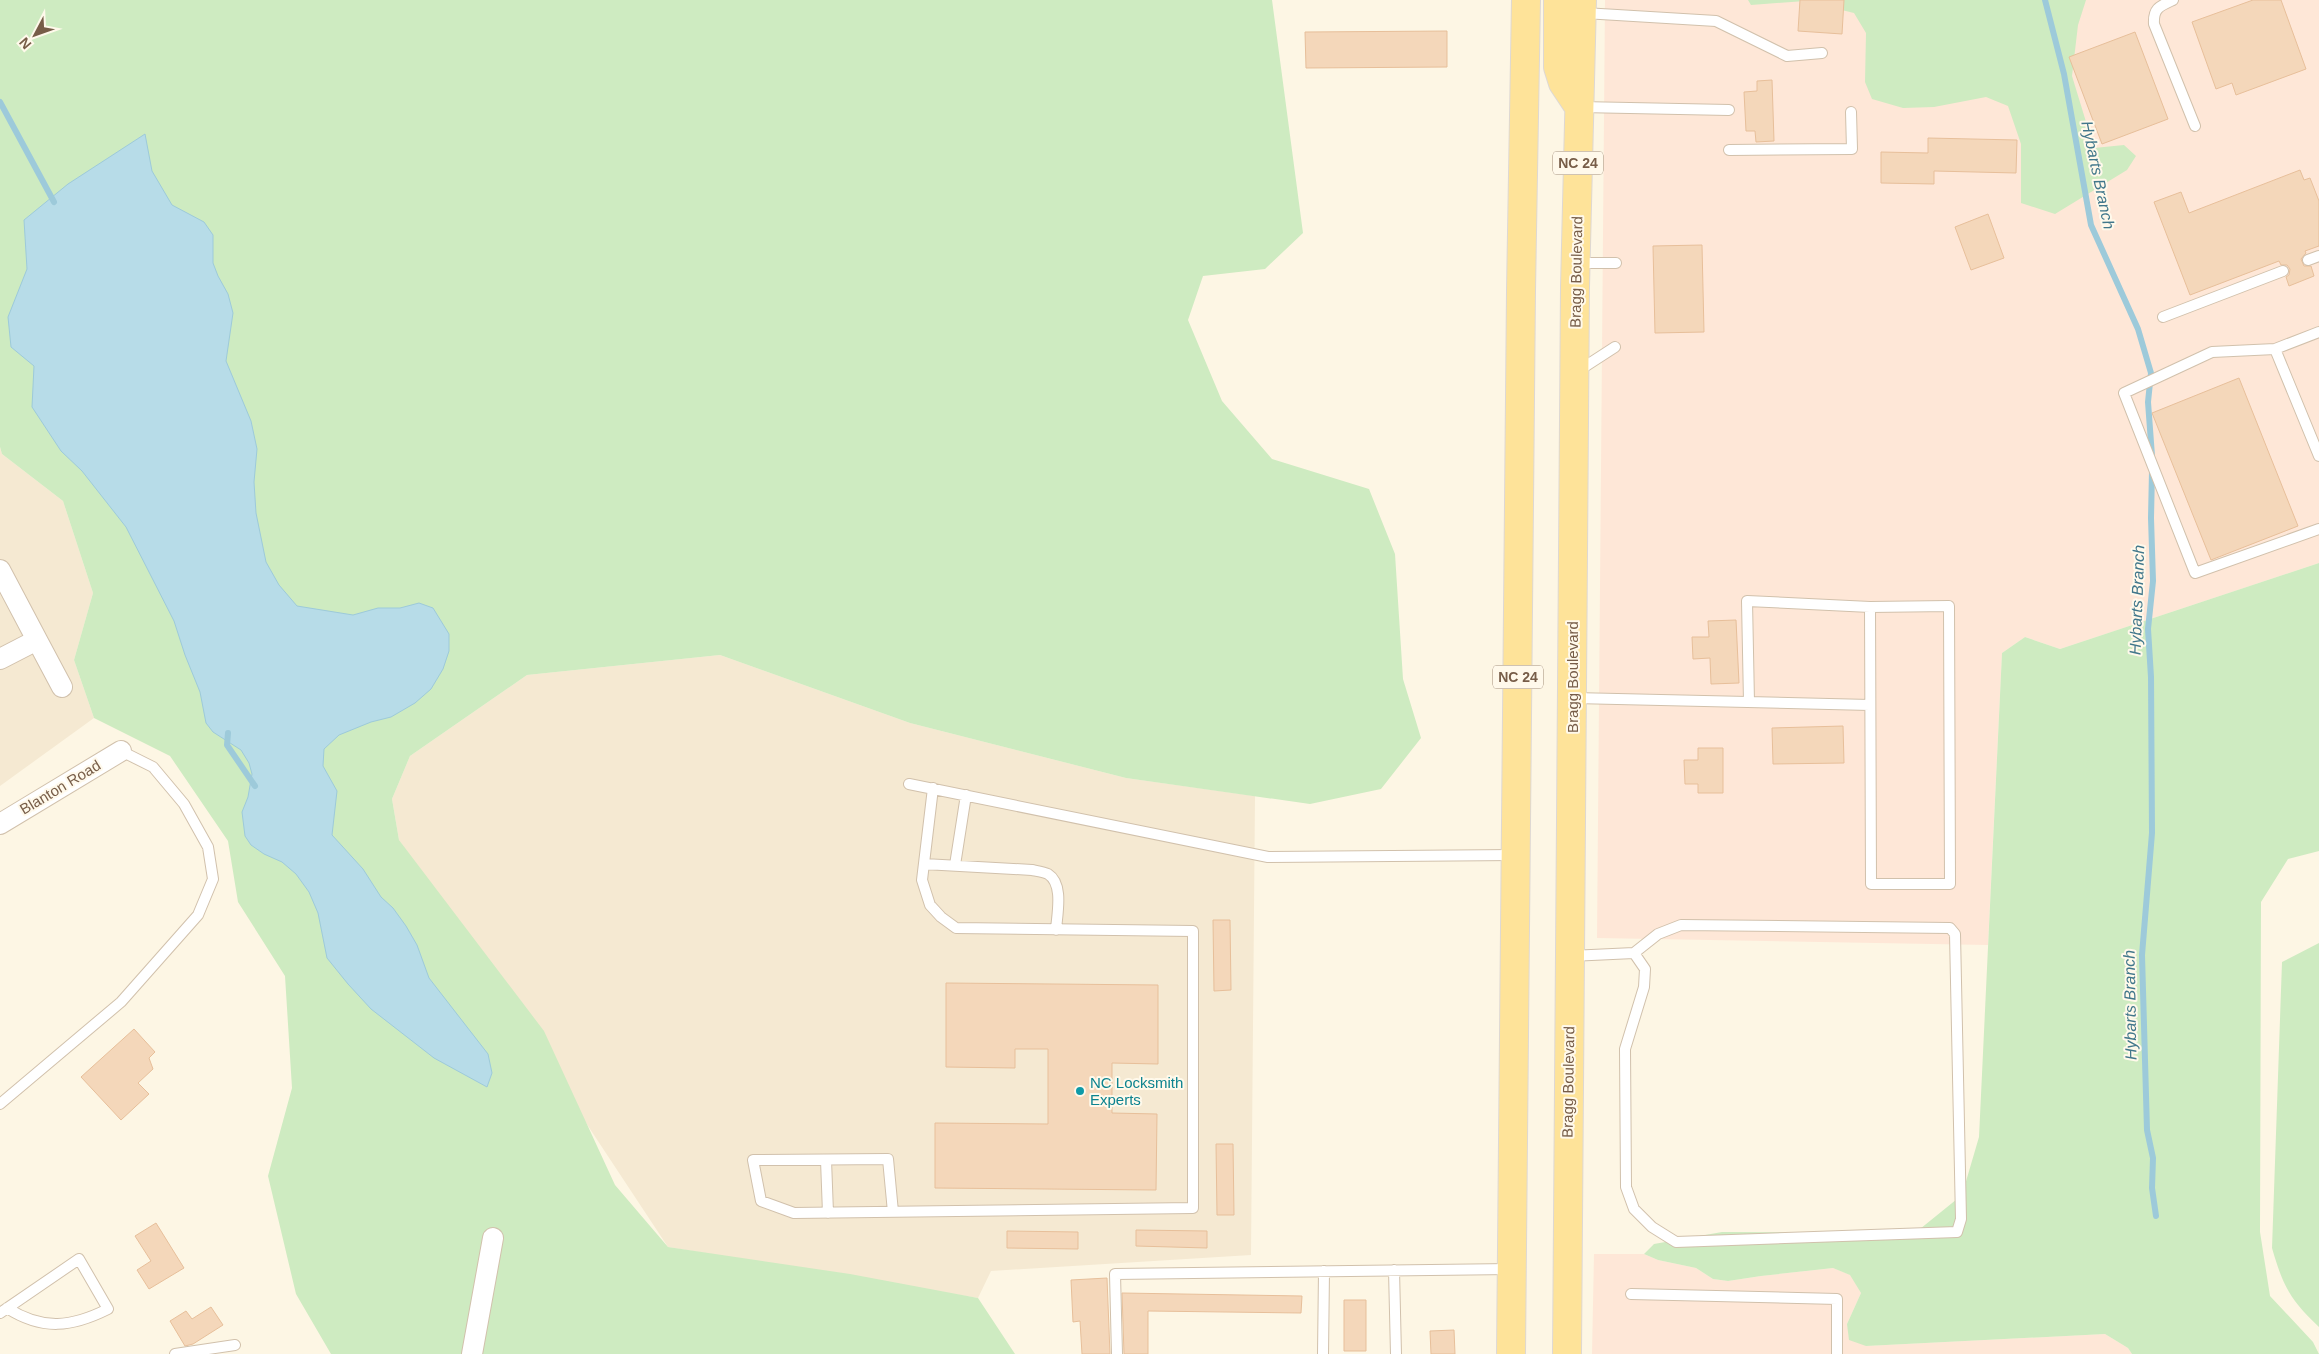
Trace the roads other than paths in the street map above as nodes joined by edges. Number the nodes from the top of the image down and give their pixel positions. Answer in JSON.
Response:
{"nodes":[{"id":1,"x":1526,"y":0,"type":"edge"},
{"id":2,"x":1558,"y":0,"type":"edge"},
{"id":3,"x":2174,"y":0,"type":"edge"},
{"id":4,"x":1582,"y":7,"type":"edge"},
{"id":5,"x":1822,"y":53,"type":"dead end"},
{"id":6,"x":1579,"y":107,"type":"junction"},
{"id":7,"x":1729,"y":110,"type":"dead end"},
{"id":8,"x":1851,"y":112,"type":"dead end"},
{"id":9,"x":2195,"y":126,"type":"dead end"},
{"id":10,"x":1729,"y":150,"type":"dead end"},
{"id":11,"x":2319,"y":256,"type":"edge"},
{"id":12,"x":2308,"y":260,"type":"dead end"},
{"id":13,"x":1576,"y":263,"type":"junction"},
{"id":14,"x":1616,"y":264,"type":"dead end"},
{"id":15,"x":2283,"y":271,"type":"dead end"},
{"id":16,"x":2163,"y":318,"type":"dead end"},
{"id":17,"x":2319,"y":332,"type":"edge"},
{"id":18,"x":1615,"y":347,"type":"dead end"},
{"id":19,"x":2276,"y":349,"type":"junction"},
{"id":20,"x":1575,"y":373,"type":"junction"},
{"id":21,"x":2319,"y":456,"type":"edge"},
{"id":22,"x":2319,"y":529,"type":"edge"},
{"id":23,"x":0,"y":570,"type":"edge"},
{"id":24,"x":1870,"y":607,"type":"junction"},
{"id":25,"x":37,"y":640,"type":"junction"},
{"id":26,"x":0,"y":659,"type":"edge"},
{"id":27,"x":62,"y":688,"type":"dead end"},
{"id":28,"x":1572,"y":698,"type":"junction"},
{"id":29,"x":1749,"y":702,"type":"junction"},
{"id":30,"x":1870,"y":705,"type":"junction"},
{"id":31,"x":121,"y":751,"type":"joint"},
{"id":32,"x":909,"y":784,"type":"dead end"},
{"id":33,"x":933,"y":788,"type":"junction"},
{"id":34,"x":966,"y":795,"type":"junction"},
{"id":35,"x":0,"y":824,"type":"edge"},
{"id":36,"x":1516,"y":855,"type":"junction"},
{"id":37,"x":924,"y":864,"type":"junction"},
{"id":38,"x":955,"y":865,"type":"junction"},
{"id":39,"x":1056,"y":930,"type":"junction"},
{"id":40,"x":1634,"y":953,"type":"junction"},
{"id":41,"x":1569,"y":956,"type":"junction"},
{"id":42,"x":0,"y":1104,"type":"edge"},
{"id":43,"x":826,"y":1160,"type":"junction"},
{"id":44,"x":893,"y":1212,"type":"junction"},
{"id":45,"x":828,"y":1213,"type":"junction"},
{"id":46,"x":493,"y":1238,"type":"dead end"},
{"id":47,"x":1512,"y":1269,"type":"junction"},
{"id":48,"x":1394,"y":1270,"type":"junction"},
{"id":49,"x":1324,"y":1271,"type":"junction"},
{"id":50,"x":1631,"y":1294,"type":"dead end"},
{"id":51,"x":4,"y":1311,"type":"edge"},
{"id":52,"x":235,"y":1345,"type":"dead end"},
{"id":53,"x":175,"y":1354,"type":"edge"},
{"id":54,"x":472,"y":1354,"type":"edge"},
{"id":55,"x":1117,"y":1354,"type":"edge"},
{"id":56,"x":1323,"y":1354,"type":"edge"},
{"id":57,"x":1396,"y":1354,"type":"edge"},
{"id":58,"x":1511,"y":1354,"type":"edge"},
{"id":59,"x":1567,"y":1354,"type":"edge"},
{"id":60,"x":1837,"y":1354,"type":"edge"}],
"edges":[{"from":1,"to":36,"type":"main road","number":"NC 24"},
{"from":2,"to":6,"type":"main road"},
{"from":3,"to":9,"type":"lane"},
{"from":4,"to":5,"type":"lane"},
{"from":4,"to":6,"type":"main road","name":"Bragg Boulevard","number":"NC 24"},
{"from":6,"to":7,"type":"lane"},
{"from":6,"to":13,"type":"main road","name":"Bragg Boulevard","number":"NC 24"},
{"from":8,"to":10,"type":"lane"},
{"from":11,"to":12,"type":"lane"},
{"from":13,"to":14,"type":"lane"},
{"from":13,"to":20,"type":"main road","name":"Bragg Boulevard","number":"NC 24"},
{"from":15,"to":16,"type":"lane"},
{"from":17,"to":19,"type":"lane"},
{"from":18,"to":20,"type":"lane"},
{"from":19,"to":21,"type":"lane"},
{"from":19,"to":22,"type":"lane"},
{"from":20,"to":28,"type":"main road","name":"Bragg Boulevard","number":"NC 24"},
{"from":23,"to":25,"type":"street"},
{"from":24,"to":29,"type":"lane"},
{"from":24,"to":30,"type":"lane"},
{"from":24,"to":30,"type":"lane"},
{"from":25,"to":26,"type":"street"},
{"from":25,"to":27,"type":"street"},
{"from":28,"to":29,"type":"lane"},
{"from":28,"to":41,"type":"main road","name":"Bragg Boulevard","number":"NC 24"},
{"from":29,"to":30,"type":"lane"},
{"from":31,"to":35,"type":"street","name":"Blanton Road"},
{"from":31,"to":42,"type":"lane"},
{"from":32,"to":33,"type":"lane"},
{"from":33,"to":34,"type":"lane"},
{"from":33,"to":37,"type":"lane"},
{"from":34,"to":36,"type":"lane"},
{"from":34,"to":38,"type":"lane"},
{"from":36,"to":47,"type":"main road","number":"NC 24"},
{"from":37,"to":38,"type":"lane"},
{"from":37,"to":39,"type":"lane"},
{"from":38,"to":39,"type":"lane"},
{"from":39,"to":44,"type":"lane"},
{"from":40,"to":40,"type":"lane"},
{"from":40,"to":41,"type":"lane"},
{"from":41,"to":59,"type":"main road","name":"Bragg Boulevard","number":"NC 24"},
{"from":43,"to":44,"type":"lane"},
{"from":43,"to":45,"type":"lane"},
{"from":43,"to":45,"type":"lane"},
{"from":44,"to":45,"type":"lane"},
{"from":46,"to":54,"type":"street"},
{"from":47,"to":48,"type":"lane"},
{"from":47,"to":58,"type":"main road","number":"NC 24"},
{"from":48,"to":49,"type":"lane"},
{"from":48,"to":57,"type":"lane"},
{"from":49,"to":55,"type":"lane"},
{"from":49,"to":56,"type":"lane"},
{"from":50,"to":60,"type":"lane"},
{"from":51,"to":51,"type":"lane"},
{"from":52,"to":53,"type":"lane"}]}
